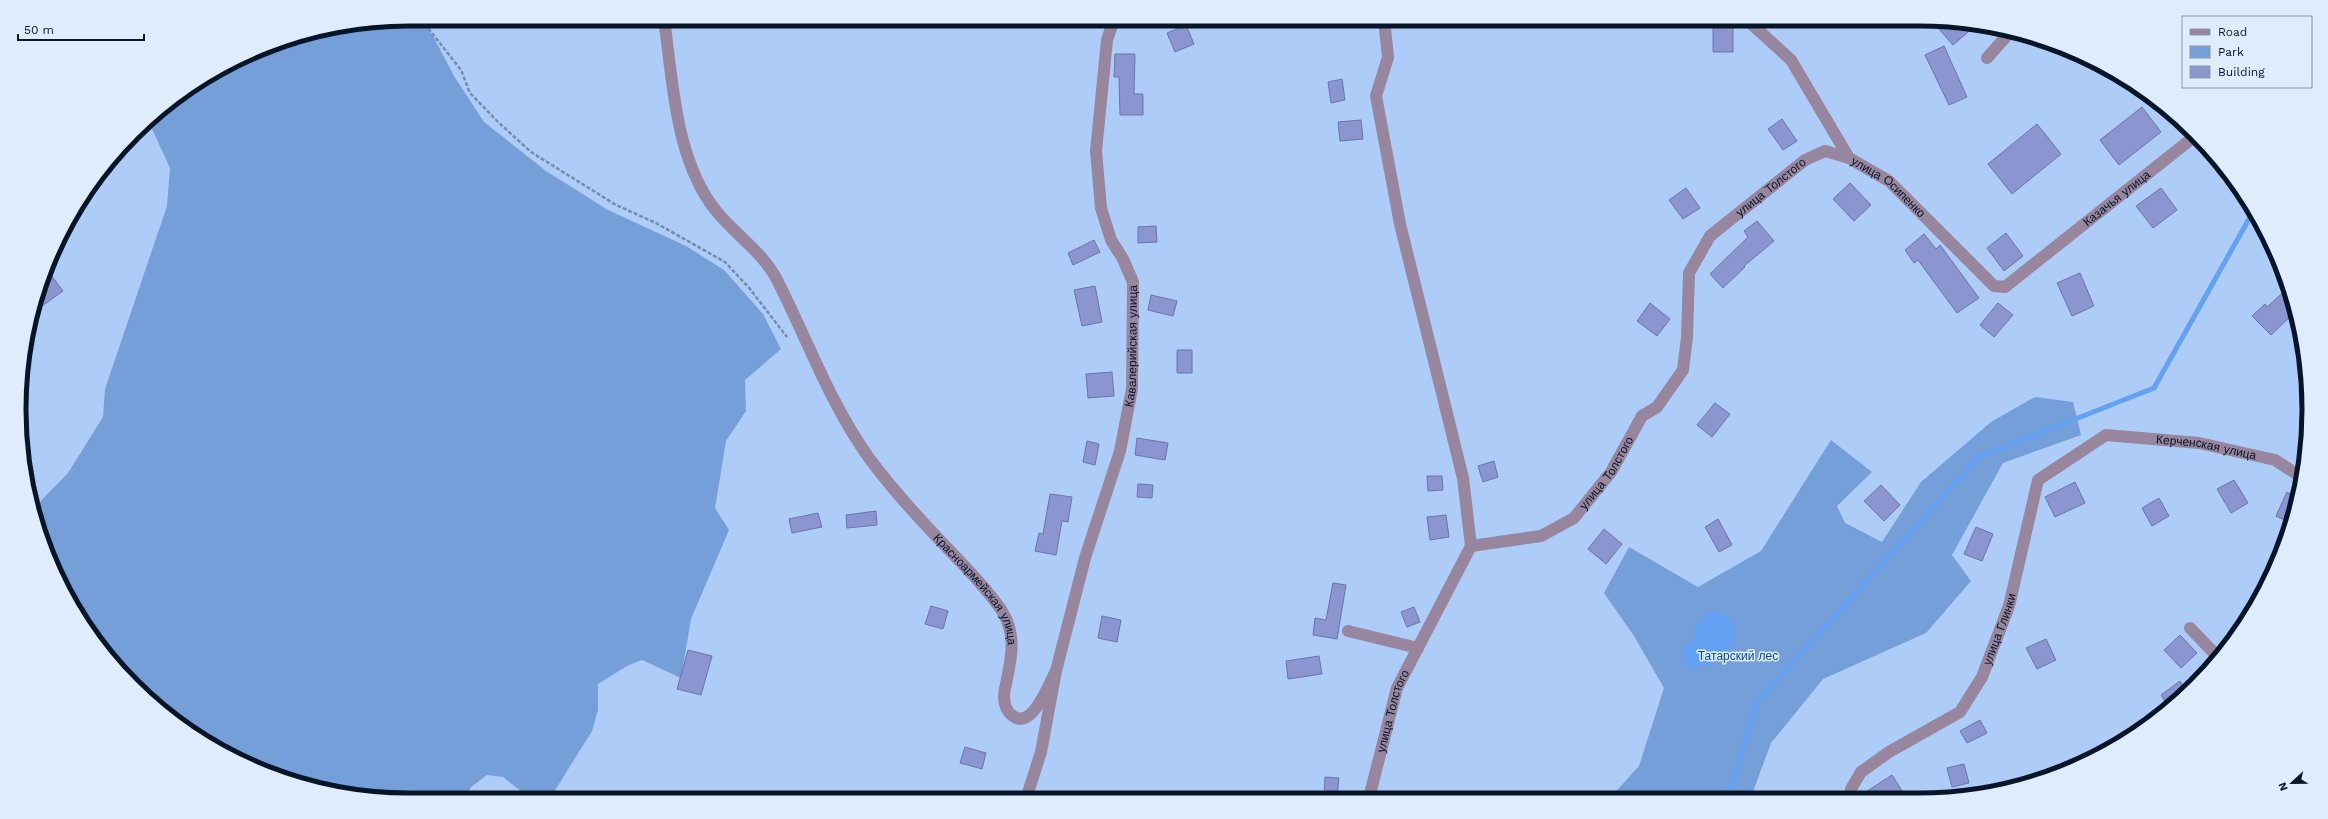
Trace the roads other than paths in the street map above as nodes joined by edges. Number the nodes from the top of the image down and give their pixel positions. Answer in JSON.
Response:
{"nodes":[{"id":1,"x":665,"y":26,"type":"edge"},
{"id":2,"x":1112,"y":26,"type":"edge"},
{"id":3,"x":1385,"y":26,"type":"edge"},
{"id":4,"x":1754,"y":26,"type":"edge"},
{"id":5,"x":2006,"y":36,"type":"edge"},
{"id":6,"x":1987,"y":58,"type":"dead end"},
{"id":7,"x":2191,"y":139,"type":"edge"},
{"id":8,"x":1849,"y":158,"type":"junction"},
{"id":9,"x":2038,"y":260,"type":"joint"},
{"id":10,"x":2106,"y":435,"type":"joint"},
{"id":11,"x":2297,"y":474,"type":"edge"},
{"id":12,"x":1471,"y":546,"type":"junction"},
{"id":13,"x":2190,"y":628,"type":"dead end"},
{"id":14,"x":1348,"y":631,"type":"dead end"},
{"id":15,"x":1418,"y":648,"type":"junction"},
{"id":16,"x":2214,"y":653,"type":"edge"},
{"id":17,"x":1056,"y":671,"type":"junction"},
{"id":18,"x":1028,"y":793,"type":"edge"},
{"id":19,"x":1370,"y":793,"type":"edge"},
{"id":20,"x":1850,"y":793,"type":"edge"}],
"edges":[{"from":1,"to":17,"type":"street","name":"Красноармейская улица"},
{"from":2,"to":17,"type":"street","name":"Кавалерийская улица"},
{"from":3,"to":12,"type":"street"},
{"from":4,"to":8,"type":"street","name":"улица Осипенко"},
{"from":5,"to":6,"type":"street"},
{"from":7,"to":9,"type":"street","name":"Казачья улица"},
{"from":8,"to":9,"type":"street","name":"улица Осипенко"},
{"from":8,"to":12,"type":"street","name":"улица Толстого"},
{"from":10,"to":11,"type":"street","name":"Керченская улица"},
{"from":10,"to":20,"type":"street","name":"улица Глинки"},
{"from":12,"to":15,"type":"street","name":"улица Толстого"},
{"from":13,"to":16,"type":"street"},
{"from":14,"to":15,"type":"street"},
{"from":15,"to":19,"type":"street","name":"улица Толстого"},
{"from":17,"to":18,"type":"street"}]}
